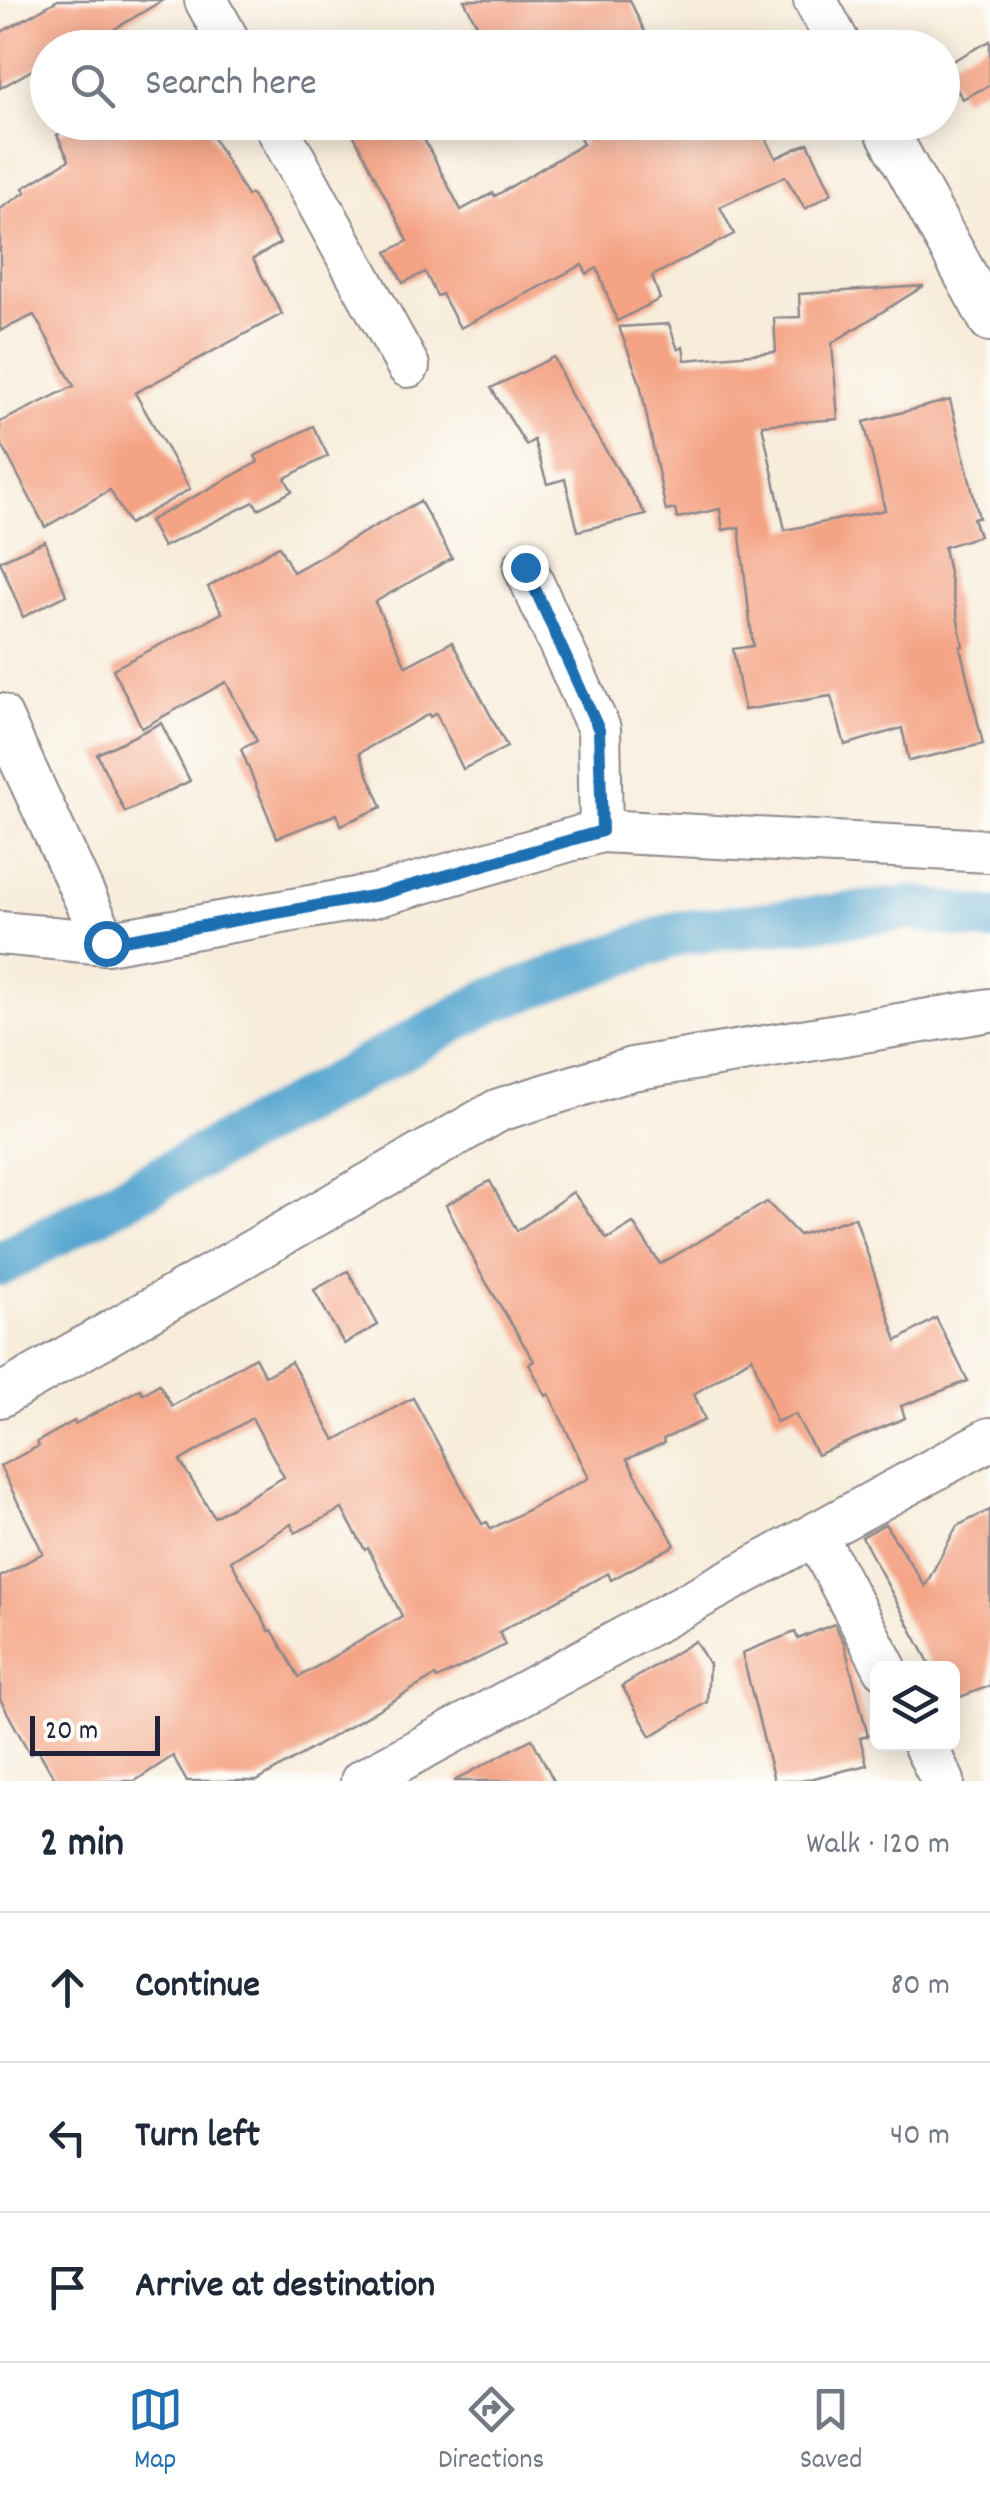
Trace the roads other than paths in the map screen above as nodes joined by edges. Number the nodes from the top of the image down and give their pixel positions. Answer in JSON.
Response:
{"nodes":[{"id":1,"x":206,"y":0,"type":"edge"},
{"id":2,"x":815,"y":0,"type":"edge"},
{"id":3,"x":222,"y":30,"type":"edge"},
{"id":4,"x":831,"y":30,"type":"edge"},
{"id":5,"x":284,"y":140,"type":"edge"},
{"id":6,"x":892,"y":140,"type":"edge"},
{"id":7,"x":990,"y":320,"type":"edge"},
{"id":8,"x":408,"y":366,"type":"dead end"},
{"id":9,"x":525,"y":567,"type":"dead end"},
{"id":10,"x":0,"y":715,"type":"edge"},
{"id":11,"x":602,"y":831,"type":"junction"},
{"id":12,"x":990,"y":851,"type":"edge"},
{"id":13,"x":0,"y":933,"type":"edge"},
{"id":14,"x":106,"y":943,"type":"junction"},
{"id":15,"x":990,"y":1010,"type":"edge"},
{"id":16,"x":0,"y":1396,"type":"edge"},
{"id":17,"x":990,"y":1439,"type":"edge"},
{"id":18,"x":815,"y":1534,"type":"junction"},
{"id":19,"x":881,"y":1661,"type":"edge"},
{"id":20,"x":928,"y":1751,"type":"edge"},
{"id":21,"x":362,"y":1781,"type":"edge"},
{"id":22,"x":943,"y":1781,"type":"edge"}],
"edges":[{"from":1,"to":3,"type":"street"},
{"from":2,"to":4,"type":"street"},
{"from":5,"to":8,"type":"street"},
{"from":6,"to":7,"type":"street"},
{"from":9,"to":11,"type":"street"},
{"from":10,"to":14,"type":"street"},
{"from":11,"to":12,"type":"street"},
{"from":11,"to":14,"type":"street"},
{"from":13,"to":14,"type":"street"},
{"from":15,"to":16,"type":"street"},
{"from":17,"to":18,"type":"street"},
{"from":18,"to":19,"type":"street"},
{"from":18,"to":21,"type":"street"},
{"from":20,"to":22,"type":"street"}]}
